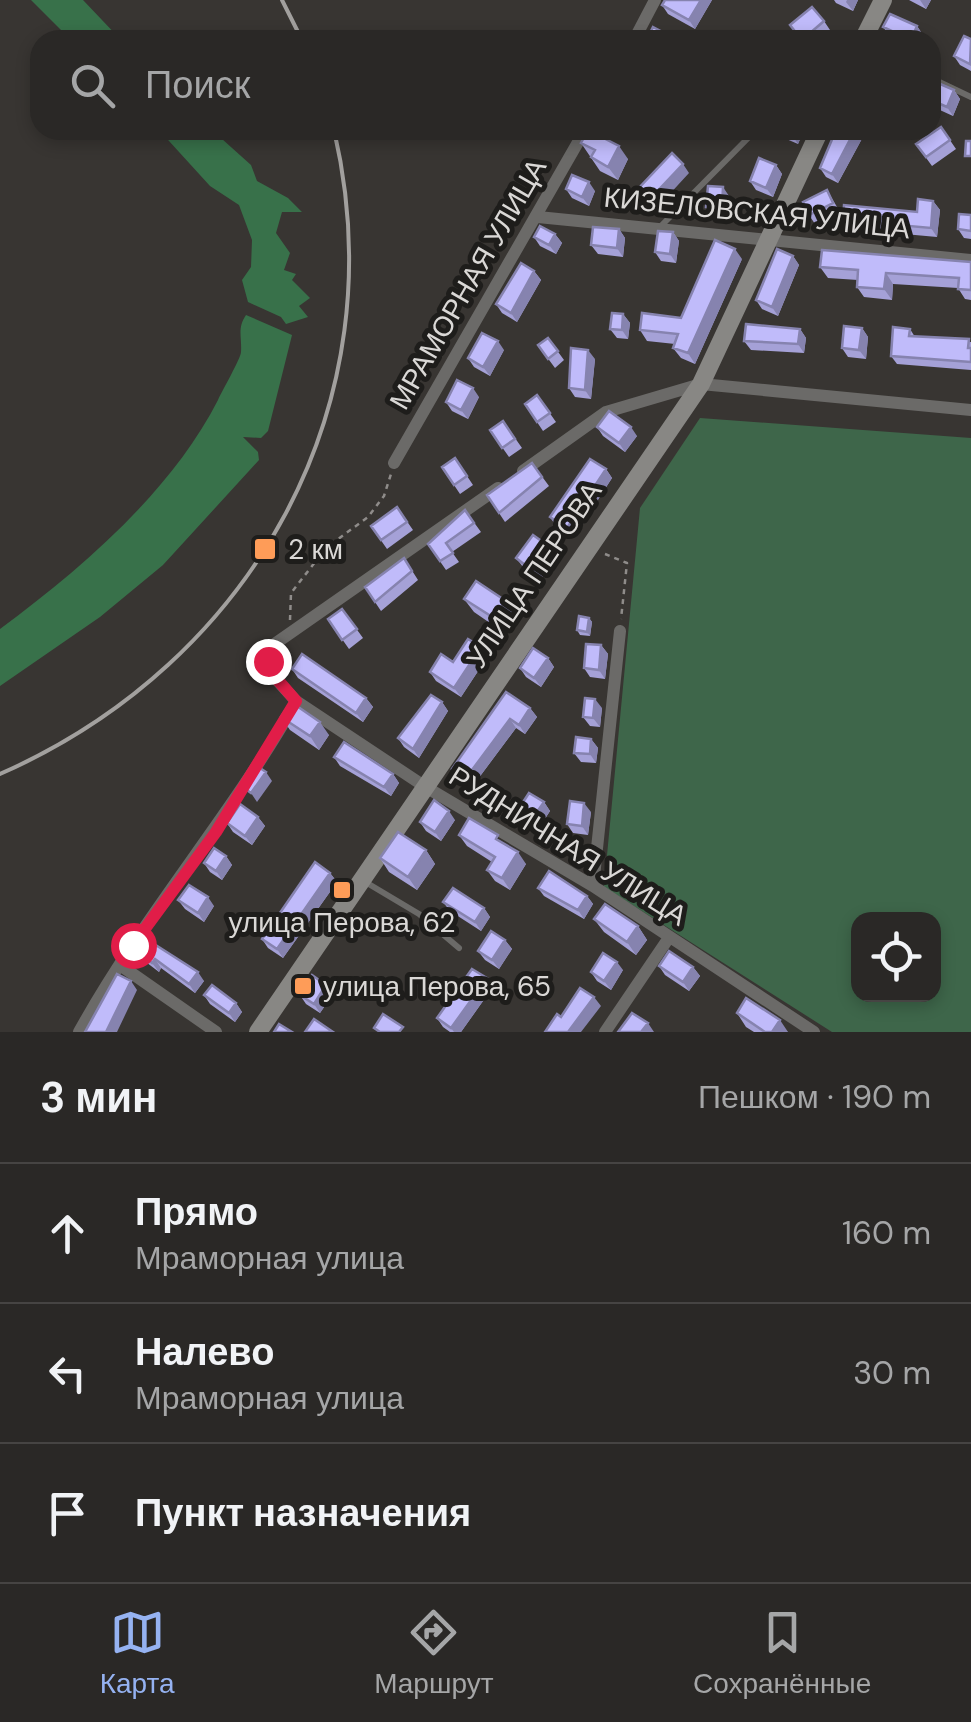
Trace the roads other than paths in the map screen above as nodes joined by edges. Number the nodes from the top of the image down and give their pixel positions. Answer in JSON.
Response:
{"nodes":[{"id":1,"x":655,"y":0,"type":"edge"},
{"id":2,"x":883,"y":0,"type":"edge"},
{"id":3,"x":639,"y":30,"type":"edge"},
{"id":4,"x":868,"y":30,"type":"edge"},
{"id":5,"x":941,"y":83,"type":"edge"},
{"id":6,"x":971,"y":97,"type":"edge"},
{"id":7,"x":580,"y":140,"type":"edge"},
{"id":8,"x":746,"y":140,"type":"edge"},
{"id":9,"x":815,"y":140,"type":"edge"},
{"id":10,"x":538,"y":217,"type":"junction"},
{"id":11,"x":657,"y":229,"type":"junction"},
{"id":12,"x":770,"y":239,"type":"junction"},
{"id":13,"x":971,"y":260,"type":"edge"},
{"id":14,"x":700,"y":384,"type":"junction"},
{"id":15,"x":971,"y":410,"type":"edge"},
{"id":16,"x":394,"y":463,"type":"road end"},
{"id":17,"x":620,"y":630,"type":"road end"},
{"id":18,"x":296,"y":701,"type":"junction"},
{"id":19,"x":424,"y":786,"type":"junction"},
{"id":20,"x":361,"y":879,"type":"junction"},
{"id":21,"x":593,"y":886,"type":"junction"},
{"id":22,"x":668,"y":939,"type":"junction"},
{"id":23,"x":459,"y":948,"type":"dead end"},
{"id":24,"x":120,"y":965,"type":"junction"},
{"id":25,"x":80,"y":1032,"type":"edge"},
{"id":26,"x":216,"y":1032,"type":"edge"},
{"id":27,"x":258,"y":1032,"type":"edge"},
{"id":28,"x":604,"y":1032,"type":"edge"},
{"id":29,"x":814,"y":1032,"type":"edge"}],
"edges":[{"from":1,"to":3,"type":"street"},
{"from":2,"to":4,"type":"main road"},
{"from":5,"to":6,"type":"lane"},
{"from":7,"to":10,"type":"street","name":"МРАМОРНАЯ УЛИЦА"},
{"from":8,"to":11,"type":"lane"},
{"from":9,"to":12,"type":"main road","name":"УЛИЦА ПЕРОВА"},
{"from":10,"to":11,"type":"street","name":"КИЗЕЛОВСКАЯ УЛИЦА"},
{"from":10,"to":16,"type":"street","name":"МРАМОРНАЯ УЛИЦА"},
{"from":11,"to":12,"type":"street","name":"КИЗЕЛОВСКАЯ УЛИЦА"},
{"from":12,"to":13,"type":"street","name":"КИЗЕЛОВСКАЯ УЛИЦА"},
{"from":12,"to":14,"type":"main road","name":"УЛИЦА ПЕРОВА"},
{"from":14,"to":15,"type":"street"},
{"from":14,"to":18,"type":"street"},
{"from":14,"to":19,"type":"main road","name":"УЛИЦА ПЕРОВА"},
{"from":17,"to":21,"type":"street"},
{"from":18,"to":19,"type":"street","name":"РУДНИЧНАЯ УЛИЦА"},
{"from":18,"to":24,"type":"street"},
{"from":19,"to":20,"type":"main road","name":"УЛИЦА ПЕРОВА"},
{"from":19,"to":21,"type":"street","name":"РУДНИЧНАЯ УЛИЦА"},
{"from":20,"to":23,"type":"lane"},
{"from":20,"to":27,"type":"main road","name":"УЛИЦА ПЕРОВА"},
{"from":21,"to":22,"type":"street","name":"РУДНИЧНАЯ УЛИЦА"},
{"from":22,"to":28,"type":"street"},
{"from":22,"to":29,"type":"street","name":"РУДНИЧНАЯ УЛИЦА"},
{"from":24,"to":25,"type":"street"},
{"from":24,"to":26,"type":"street"}]}
